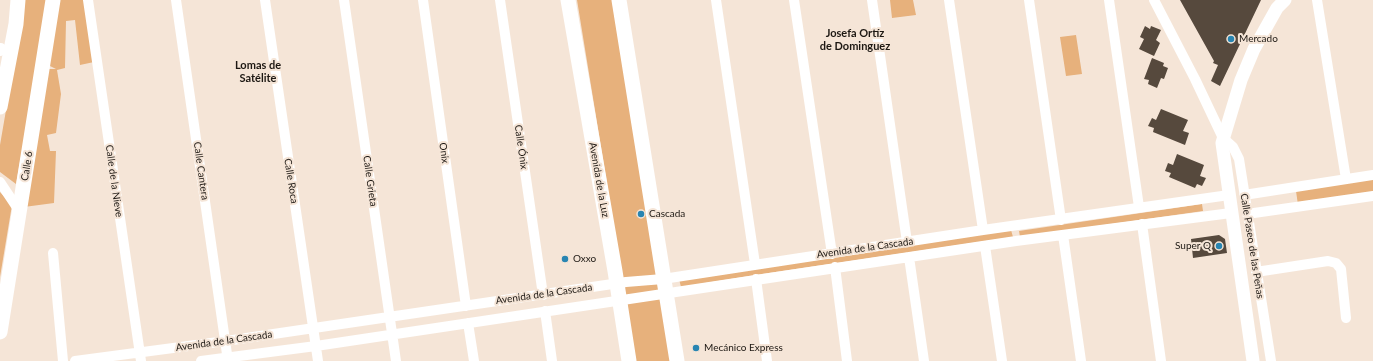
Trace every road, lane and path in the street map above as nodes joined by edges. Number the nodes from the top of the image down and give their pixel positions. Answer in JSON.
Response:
{"nodes":[{"id":1,"x":18,"y":0,"type":"edge"},
{"id":2,"x":53,"y":0,"type":"edge"},
{"id":3,"x":88,"y":0,"type":"edge"},
{"id":4,"x":176,"y":0,"type":"edge"},
{"id":5,"x":265,"y":0,"type":"edge"},
{"id":6,"x":344,"y":0,"type":"edge"},
{"id":7,"x":423,"y":0,"type":"edge"},
{"id":8,"x":500,"y":0,"type":"edge"},
{"id":9,"x":568,"y":0,"type":"edge"},
{"id":10,"x":618,"y":0,"type":"edge"},
{"id":11,"x":716,"y":0,"type":"edge"},
{"id":12,"x":794,"y":0,"type":"edge"},
{"id":13,"x":872,"y":0,"type":"edge"},
{"id":14,"x":949,"y":0,"type":"edge"},
{"id":15,"x":1029,"y":0,"type":"edge"},
{"id":16,"x":1109,"y":0,"type":"edge"},
{"id":17,"x":1154,"y":0,"type":"edge"},
{"id":18,"x":1285,"y":0,"type":"edge"},
{"id":19,"x":1317,"y":0,"type":"edge"},
{"id":20,"x":0,"y":107,"type":"edge"},
{"id":21,"x":1223,"y":138,"type":"junction"},
{"id":22,"x":1373,"y":175,"type":"edge"},
{"id":23,"x":1346,"y":179,"type":"junction"},
{"id":24,"x":0,"y":182,"type":"edge"},
{"id":25,"x":1229,"y":195,"type":"junction"},
{"id":26,"x":1244,"y":195,"type":"junction"},
{"id":27,"x":1373,"y":196,"type":"edge"},
{"id":28,"x":1139,"y":207,"type":"junction"},
{"id":29,"x":17,"y":208,"type":"junction"},
{"id":30,"x":1231,"y":213,"type":"junction"},
{"id":31,"x":1247,"y":214,"type":"junction"},
{"id":32,"x":1061,"y":220,"type":"junction"},
{"id":33,"x":1142,"y":224,"type":"junction"},
{"id":34,"x":1013,"y":227,"type":"junction"},
{"id":35,"x":983,"y":230,"type":"junction"},
{"id":36,"x":1063,"y":235,"type":"junction"},
{"id":37,"x":1016,"y":241,"type":"junction"},
{"id":38,"x":907,"y":242,"type":"junction"},
{"id":39,"x":985,"y":246,"type":"junction"},
{"id":40,"x":53,"y":252,"type":"dead end"},
{"id":41,"x":832,"y":254,"type":"junction"},
{"id":42,"x":909,"y":257,"type":"junction"},
{"id":43,"x":755,"y":264,"type":"junction"},
{"id":44,"x":835,"y":267,"type":"junction"},
{"id":45,"x":1256,"y":272,"type":"junction"},
{"id":46,"x":756,"y":279,"type":"junction"},
{"id":47,"x":621,"y":283,"type":"junction"},
{"id":48,"x":664,"y":286,"type":"junction"},
{"id":49,"x":543,"y":295,"type":"junction"},
{"id":50,"x":622,"y":300,"type":"junction"},
{"id":51,"x":466,"y":306,"type":"junction"},
{"id":52,"x":545,"y":311,"type":"junction"},
{"id":53,"x":390,"y":317,"type":"junction"},
{"id":54,"x":1346,"y":318,"type":"dead end"},
{"id":55,"x":1,"y":322,"type":"edge"},
{"id":56,"x":468,"y":323,"type":"junction"},
{"id":57,"x":314,"y":328,"type":"junction"},
{"id":58,"x":392,"y":334,"type":"junction"},
{"id":59,"x":226,"y":341,"type":"junction"},
{"id":60,"x":316,"y":346,"type":"junction"},
{"id":61,"x":140,"y":356,"type":"edge"},
{"id":62,"x":246,"y":358,"type":"edge"},
{"id":63,"x":228,"y":359,"type":"edge"},
{"id":64,"x":62,"y":361,"type":"edge"},
{"id":65,"x":76,"y":361,"type":"edge"},
{"id":66,"x":201,"y":361,"type":"edge"},
{"id":67,"x":318,"y":361,"type":"edge"},
{"id":68,"x":396,"y":361,"type":"edge"},
{"id":69,"x":474,"y":361,"type":"edge"},
{"id":70,"x":552,"y":361,"type":"edge"},
{"id":71,"x":629,"y":361,"type":"edge"},
{"id":72,"x":677,"y":361,"type":"edge"},
{"id":73,"x":767,"y":361,"type":"edge"},
{"id":74,"x":846,"y":361,"type":"edge"},
{"id":75,"x":924,"y":361,"type":"edge"},
{"id":76,"x":1002,"y":361,"type":"edge"},
{"id":77,"x":1081,"y":361,"type":"edge"},
{"id":78,"x":1161,"y":361,"type":"edge"},
{"id":79,"x":1253,"y":361,"type":"edge"},
{"id":80,"x":1271,"y":361,"type":"edge"}],
"edges":[{"from":1,"to":20,"type":"main road"},
{"from":2,"to":29,"type":"main road","name":"Calle 6"},
{"from":3,"to":61,"type":"street","name":"Calle de la Nieve"},
{"from":4,"to":59,"type":"street","name":"Calle Cantera"},
{"from":5,"to":57,"type":"street","name":"Calle Roca"},
{"from":6,"to":53,"type":"street","name":"Calle Grieta"},
{"from":7,"to":51,"type":"street","name":"Onix"},
{"from":8,"to":49,"type":"street","name":"Calle Ónix"},
{"from":9,"to":47,"type":"main road","name":"Avenida de la Luz"},
{"from":10,"to":48,"type":"main road"},
{"from":11,"to":43,"type":"street"},
{"from":12,"to":41,"type":"street"},
{"from":13,"to":38,"type":"street"},
{"from":14,"to":35,"type":"street"},
{"from":15,"to":32,"type":"street"},
{"from":16,"to":28,"type":"street"},
{"from":17,"to":21,"type":"street"},
{"from":18,"to":21,"type":"street","name":"Calle Paseo de las Peñas"},
{"from":19,"to":23,"type":"street"},
{"from":21,"to":25,"type":"street","name":"Calle Paseo de las Peñas"},
{"from":21,"to":26,"type":"street","name":"Calle Paseo de las Peñas"},
{"from":22,"to":23,"type":"street"},
{"from":23,"to":26,"type":"street"},
{"from":24,"to":29,"type":"street"},
{"from":25,"to":28,"type":"street","name":"Avenida de la Cascada"},
{"from":25,"to":30,"type":"street","name":"Calle Paseo de las Peñas"},
{"from":26,"to":31,"type":"street","name":"Calle Paseo de las Peñas"},
{"from":27,"to":31,"type":"street"},
{"from":28,"to":32,"type":"street","name":"Avenida de la Cascada"},
{"from":29,"to":55,"type":"main road","name":"Calle 6"},
{"from":30,"to":33,"type":"street","name":"Avenida de la Cascada"},
{"from":30,"to":79,"type":"street","name":"Calle Paseo de las Peñas"},
{"from":31,"to":45,"type":"street","name":"Calle Paseo de las Peñas"},
{"from":32,"to":34,"type":"street","name":"Avenida de la Cascada"},
{"from":33,"to":36,"type":"street","name":"Avenida de la Cascada"},
{"from":33,"to":78,"type":"street"},
{"from":34,"to":35,"type":"street","name":"Avenida de la Cascada"},
{"from":34,"to":37,"type":"street"},
{"from":35,"to":38,"type":"street","name":"Avenida de la Cascada"},
{"from":36,"to":37,"type":"street","name":"Avenida de la Cascada"},
{"from":36,"to":77,"type":"street"},
{"from":37,"to":39,"type":"street","name":"Avenida de la Cascada"},
{"from":38,"to":41,"type":"street","name":"Avenida de la Cascada"},
{"from":39,"to":42,"type":"street","name":"Avenida de la Cascada"},
{"from":39,"to":76,"type":"street"},
{"from":40,"to":64,"type":"street"},
{"from":41,"to":43,"type":"street","name":"Avenida de la Cascada"},
{"from":42,"to":44,"type":"street","name":"Avenida de la Cascada"},
{"from":42,"to":75,"type":"street"},
{"from":43,"to":48,"type":"street","name":"Avenida de la Cascada"},
{"from":44,"to":46,"type":"street","name":"Avenida de la Cascada"},
{"from":44,"to":74,"type":"street"},
{"from":45,"to":54,"type":"street"},
{"from":45,"to":80,"type":"street","name":"Calle Paseo de las Peñas"},
{"from":46,"to":48,"type":"street","name":"Avenida de la Cascada"},
{"from":46,"to":73,"type":"street"},
{"from":47,"to":48,"type":"street","name":"Avenida de la Cascada"},
{"from":47,"to":49,"type":"street","name":"Avenida de la Cascada"},
{"from":47,"to":50,"type":"main road","name":"Avenida de la Luz"},
{"from":48,"to":50,"type":"street","name":"Avenida de la Cascada"},
{"from":48,"to":72,"type":"main road"},
{"from":49,"to":51,"type":"street","name":"Avenida de la Cascada"},
{"from":50,"to":52,"type":"street","name":"Avenida de la Cascada"},
{"from":50,"to":71,"type":"main road","name":"Avenida de la Luz"},
{"from":51,"to":53,"type":"street","name":"Avenida de la Cascada"},
{"from":52,"to":56,"type":"street","name":"Avenida de la Cascada"},
{"from":52,"to":70,"type":"street"},
{"from":53,"to":57,"type":"street","name":"Avenida de la Cascada"},
{"from":53,"to":58,"type":"street","name":"Calle Grieta"},
{"from":56,"to":58,"type":"street","name":"Avenida de la Cascada"},
{"from":56,"to":69,"type":"street"},
{"from":57,"to":59,"type":"street","name":"Avenida de la Cascada"},
{"from":57,"to":60,"type":"street","name":"Calle Roca"},
{"from":58,"to":60,"type":"street","name":"Avenida de la Cascada"},
{"from":58,"to":68,"type":"street","name":"Calle Grieta"},
{"from":59,"to":61,"type":"street","name":"Avenida de la Cascada"},
{"from":59,"to":63,"type":"street"},
{"from":60,"to":62,"type":"street","name":"Avenida de la Cascada"},
{"from":60,"to":67,"type":"street","name":"Calle Roca"},
{"from":61,"to":65,"type":"street","name":"Avenida de la Cascada"},
{"from":62,"to":63,"type":"street","name":"Avenida de la Cascada"},
{"from":63,"to":66,"type":"street","name":"Avenida de la Cascada"}]}
